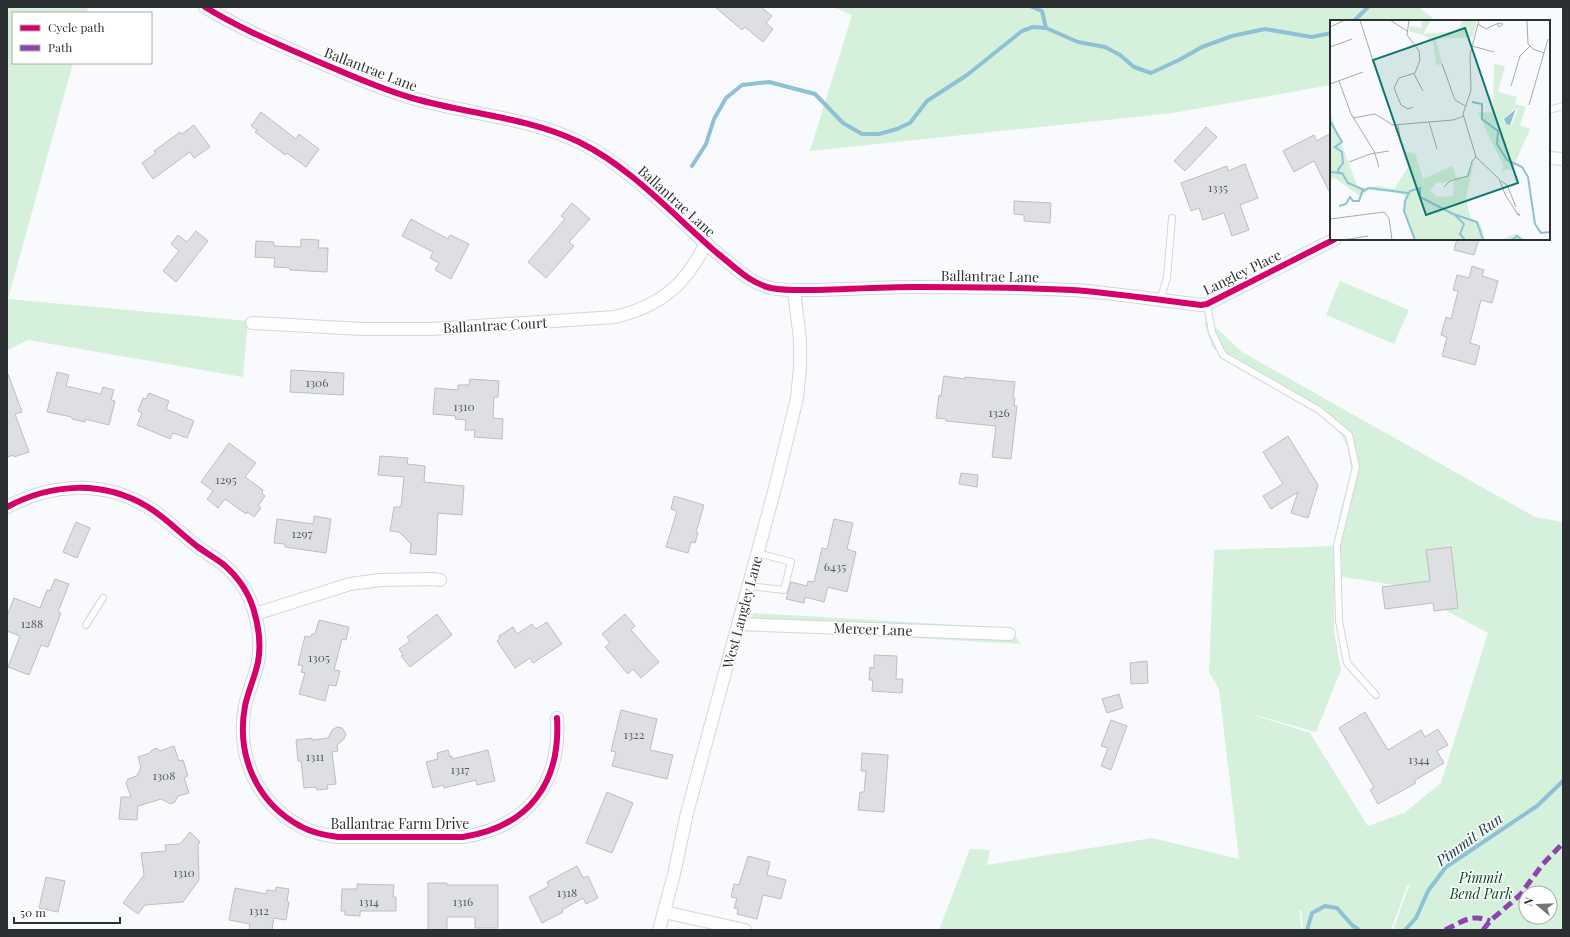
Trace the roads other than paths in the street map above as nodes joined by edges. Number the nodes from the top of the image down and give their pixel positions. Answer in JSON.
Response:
{"nodes":[{"id":1,"x":205,"y":7,"type":"edge"},
{"id":2,"x":1563,"y":106,"type":"edge"},
{"id":3,"x":1550,"y":110,"type":"edge"},
{"id":4,"x":1550,"y":158,"type":"edge"},
{"id":5,"x":1563,"y":159,"type":"edge"},
{"id":6,"x":1172,"y":218,"type":"dead end"},
{"id":7,"x":1333,"y":240,"type":"edge"},
{"id":8,"x":706,"y":243,"type":"junction"},
{"id":9,"x":794,"y":290,"type":"junction"},
{"id":10,"x":1157,"y":300,"type":"junction"},
{"id":11,"x":1206,"y":304,"type":"junction"},
{"id":12,"x":252,"y":323,"type":"dead end"},
{"id":13,"x":7,"y":507,"type":"edge"},
{"id":14,"x":758,"y":553,"type":"junction"},
{"id":15,"x":440,"y":580,"type":"dead end"},
{"id":16,"x":749,"y":586,"type":"junction"},
{"id":17,"x":103,"y":598,"type":"dead end"},
{"id":18,"x":255,"y":614,"type":"junction"},
{"id":19,"x":738,"y":624,"type":"junction"},
{"id":20,"x":86,"y":625,"type":"dead end"},
{"id":21,"x":1009,"y":634,"type":"dead end"},
{"id":22,"x":1376,"y":695,"type":"dead end"},
{"id":23,"x":557,"y":718,"type":"dead end"},
{"id":24,"x":664,"y":912,"type":"junction"},
{"id":25,"x":659,"y":930,"type":"edge"},
{"id":26,"x":745,"y":930,"type":"edge"}],
"edges":[{"from":1,"to":8,"type":"street","name":"Ballantrae Lane"},
{"from":2,"to":3,"type":"lane"},
{"from":4,"to":5,"type":"street"},
{"from":6,"to":10,"type":"lane"},
{"from":7,"to":11,"type":"street","name":"Langley Place"},
{"from":8,"to":9,"type":"street","name":"Ballantrae Lane"},
{"from":8,"to":12,"type":"street","name":"Ballantrae Court"},
{"from":9,"to":10,"type":"street","name":"Ballantrae Lane"},
{"from":9,"to":14,"type":"street","name":"West Langley Lane"},
{"from":10,"to":11,"type":"street","name":"Langley Place"},
{"from":11,"to":22,"type":"lane"},
{"from":13,"to":18,"type":"street","name":"Ballantrae Farm Drive"},
{"from":14,"to":16,"type":"street","name":"West Langley Lane"},
{"from":14,"to":16,"type":"lane"},
{"from":15,"to":18,"type":"street"},
{"from":16,"to":19,"type":"street","name":"West Langley Lane"},
{"from":17,"to":20,"type":"lane"},
{"from":18,"to":23,"type":"street","name":"Ballantrae Farm Drive"},
{"from":19,"to":21,"type":"street","name":"Mercer Lane"},
{"from":19,"to":24,"type":"street","name":"West Langley Lane"},
{"from":24,"to":25,"type":"street","name":"West Langley Lane"},
{"from":24,"to":26,"type":"street"}]}
